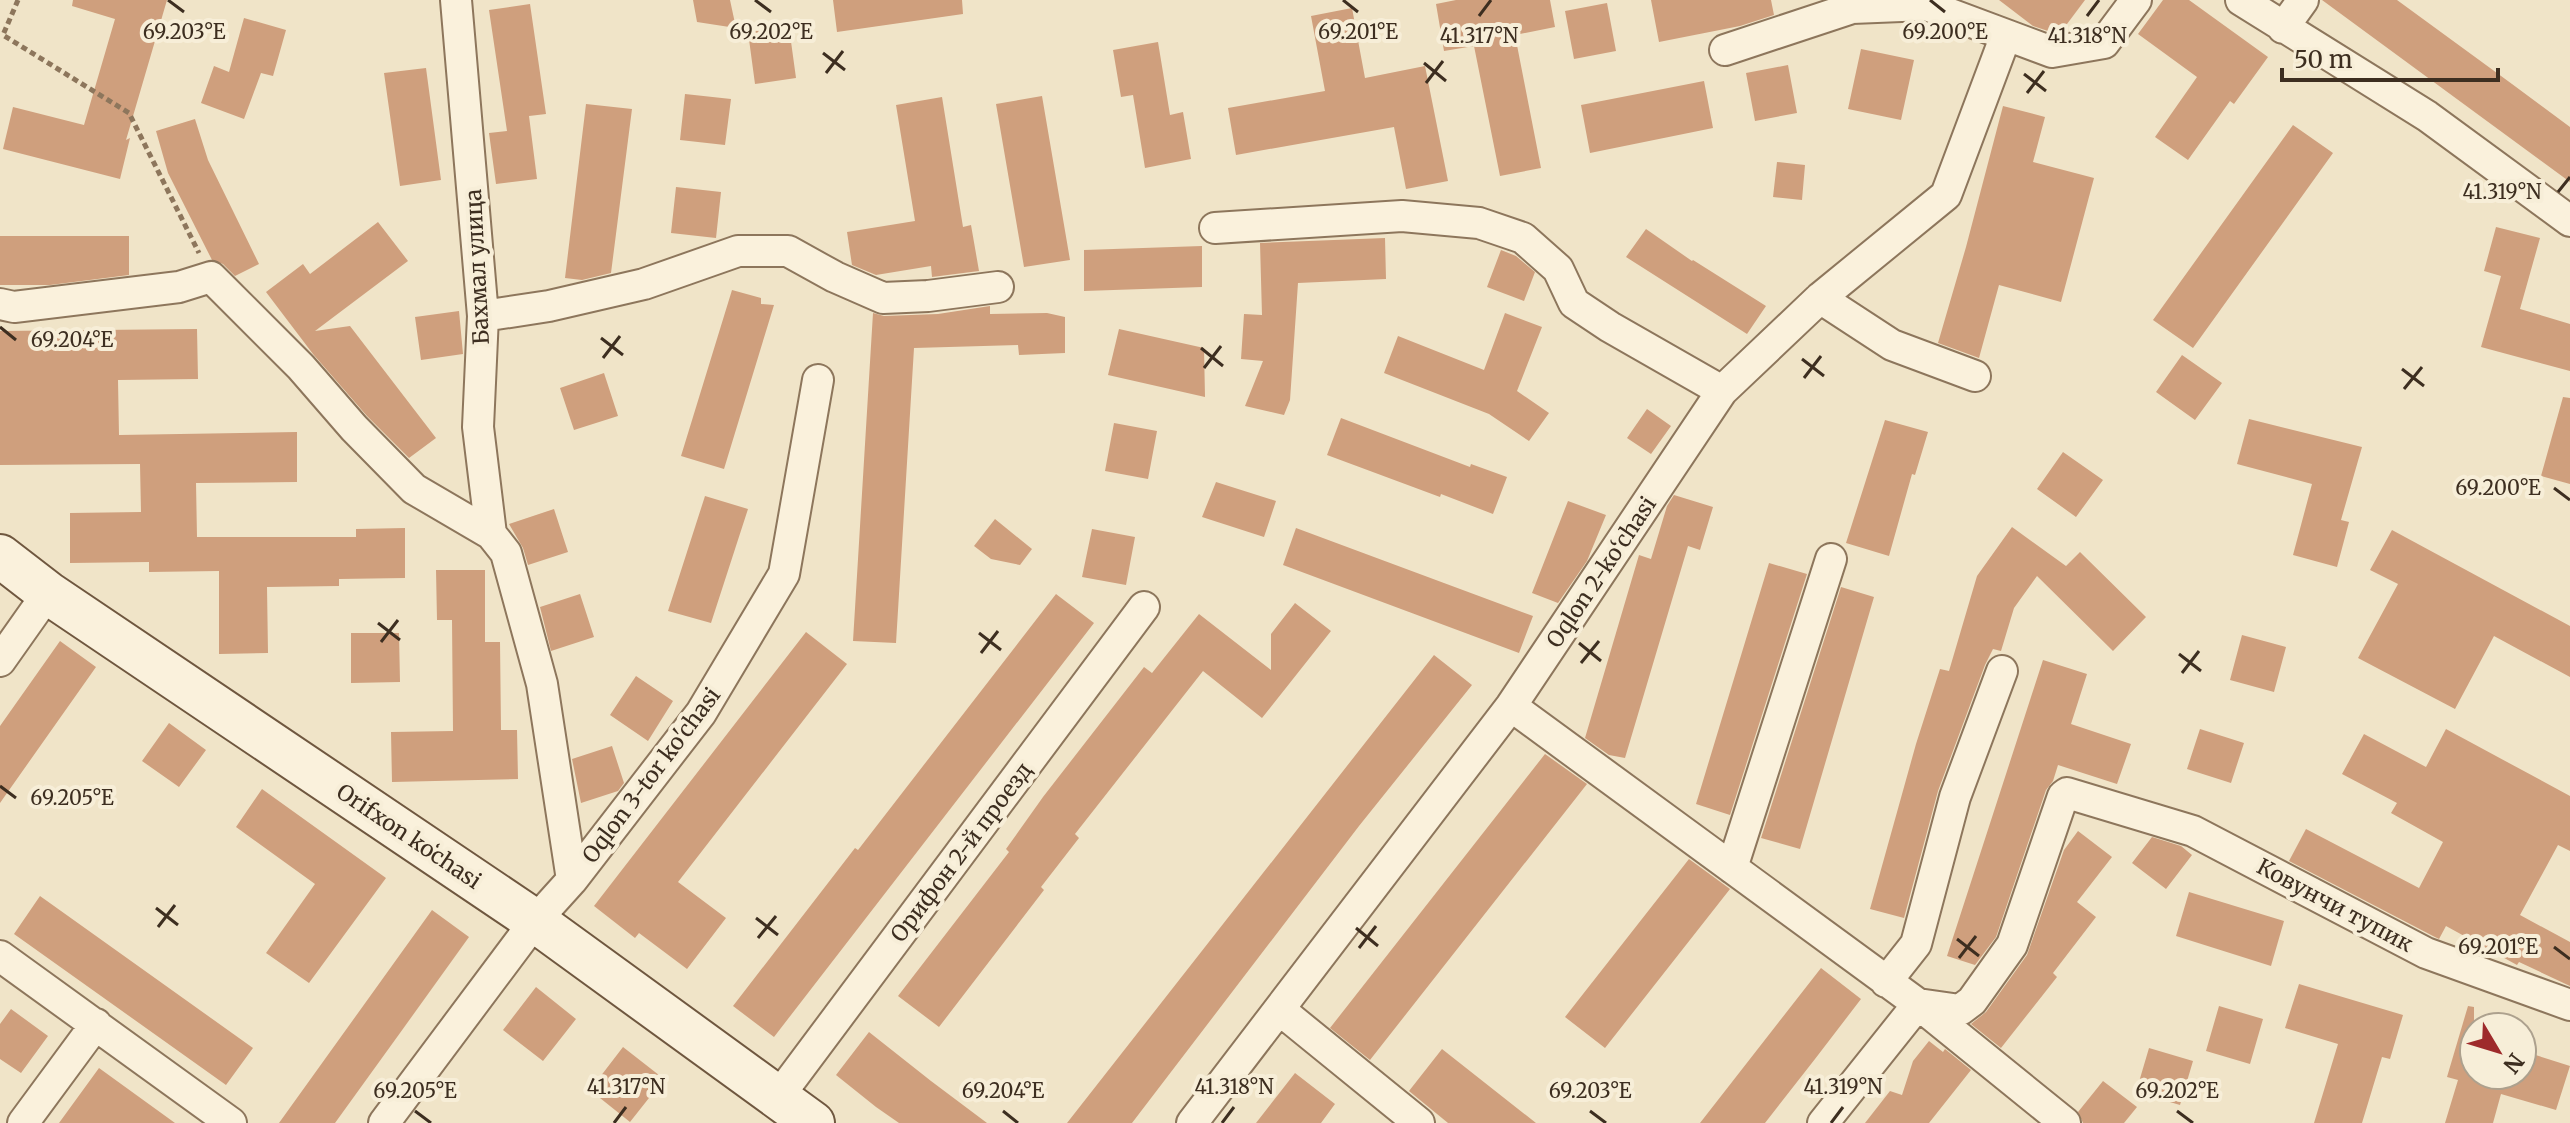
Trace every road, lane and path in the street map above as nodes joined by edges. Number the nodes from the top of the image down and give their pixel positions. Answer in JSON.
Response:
{"nodes":[{"id":1,"x":18,"y":0,"type":"edge"},
{"id":2,"x":456,"y":0,"type":"edge"},
{"id":3,"x":2136,"y":0,"type":"edge"},
{"id":4,"x":2241,"y":0,"type":"edge"},
{"id":5,"x":2303,"y":0,"type":"edge"},
{"id":6,"x":2283,"y":28,"type":"junction"},
{"id":7,"x":2006,"y":35,"type":"junction"},
{"id":8,"x":1725,"y":50,"type":"dead end"},
{"id":9,"x":2570,"y":221,"type":"edge"},
{"id":10,"x":1215,"y":228,"type":"dead end"},
{"id":11,"x":211,"y":277,"type":"junction"},
{"id":12,"x":998,"y":287,"type":"dead end"},
{"id":13,"x":1820,"y":298,"type":"junction"},
{"id":14,"x":0,"y":304,"type":"edge"},
{"id":15,"x":483,"y":316,"type":"junction"},
{"id":16,"x":1975,"y":376,"type":"dead end"},
{"id":17,"x":818,"y":380,"type":"dead end"},
{"id":18,"x":1722,"y":391,"type":"junction"},
{"id":19,"x":491,"y":534,"type":"junction"},
{"id":20,"x":0,"y":556,"type":"edge"},
{"id":21,"x":1831,"y":559,"type":"dead end"},
{"id":22,"x":48,"y":593,"type":"junction"},
{"id":23,"x":1144,"y":607,"type":"dead end"},
{"id":24,"x":0,"y":661,"type":"edge"},
{"id":25,"x":2002,"y":671,"type":"dead end"},
{"id":26,"x":1511,"y":706,"type":"junction"},
{"id":27,"x":1732,"y":868,"type":"junction"},
{"id":28,"x":572,"y":880,"type":"junction"},
{"id":29,"x":535,"y":921,"type":"junction"},
{"id":30,"x":0,"y":956,"type":"edge"},
{"id":31,"x":1886,"y":982,"type":"junction"},
{"id":32,"x":1918,"y":1004,"type":"junction"},
{"id":33,"x":2570,"y":1005,"type":"edge"},
{"id":34,"x":1280,"y":1010,"type":"junction"},
{"id":35,"x":96,"y":1024,"type":"junction"},
{"id":36,"x":778,"y":1097,"type":"junction"},
{"id":37,"x":23,"y":1123,"type":"edge"},
{"id":38,"x":231,"y":1123,"type":"edge"},
{"id":39,"x":384,"y":1123,"type":"edge"},
{"id":40,"x":813,"y":1123,"type":"edge"},
{"id":41,"x":1192,"y":1123,"type":"edge"},
{"id":42,"x":1419,"y":1123,"type":"edge"},
{"id":43,"x":1823,"y":1123,"type":"edge"},
{"id":44,"x":2065,"y":1123,"type":"edge"}],
"edges":[{"from":1,"to":11,"type":"path"},
{"from":2,"to":15,"type":"street","name":"Бахмал улица"},
{"from":3,"to":7,"type":"street"},
{"from":4,"to":6,"type":"street"},
{"from":5,"to":6,"type":"street"},
{"from":6,"to":9,"type":"street"},
{"from":7,"to":8,"type":"street"},
{"from":7,"to":13,"type":"street","name":"Oqlon 2-ko‘chasi"},
{"from":10,"to":18,"type":"street"},
{"from":11,"to":14,"type":"street"},
{"from":11,"to":19,"type":"street"},
{"from":12,"to":15,"type":"street"},
{"from":13,"to":16,"type":"street"},
{"from":13,"to":18,"type":"street","name":"Oqlon 2-ko‘chasi"},
{"from":15,"to":19,"type":"street","name":"Бахмал улица"},
{"from":17,"to":28,"type":"street","name":"Oqlon 3-tor ko'chasi"},
{"from":18,"to":26,"type":"street","name":"Oqlon 2-ko‘chasi"},
{"from":19,"to":28,"type":"street","name":"Бахмал улица"},
{"from":20,"to":22,"type":"street","name":"Orifxon koʻchasi"},
{"from":21,"to":27,"type":"street"},
{"from":22,"to":24,"type":"street"},
{"from":22,"to":29,"type":"street","name":"Orifxon koʻchasi"},
{"from":23,"to":36,"type":"street","name":"Орифон 2-й проезд"},
{"from":25,"to":31,"type":"street"},
{"from":26,"to":27,"type":"street"},
{"from":26,"to":34,"type":"street","name":"Oqlon 2-ko‘chasi"},
{"from":27,"to":31,"type":"street"},
{"from":28,"to":29,"type":"street","name":"Oqlon 3-tor ko'chasi"},
{"from":29,"to":36,"type":"street","name":"Orifxon koʻchasi"},
{"from":29,"to":39,"type":"street","name":"Oqlon 3-tor ko'chasi"},
{"from":30,"to":35,"type":"street"},
{"from":31,"to":32,"type":"street"},
{"from":32,"to":33,"type":"street","name":"Ковунчи тупик"},
{"from":32,"to":43,"type":"street"},
{"from":32,"to":44,"type":"street"},
{"from":34,"to":41,"type":"street","name":"Oqlon 2-ko‘chasi"},
{"from":34,"to":42,"type":"street"},
{"from":35,"to":37,"type":"street"},
{"from":35,"to":38,"type":"street"},
{"from":36,"to":40,"type":"street","name":"Orifxon koʻchasi"}]}
